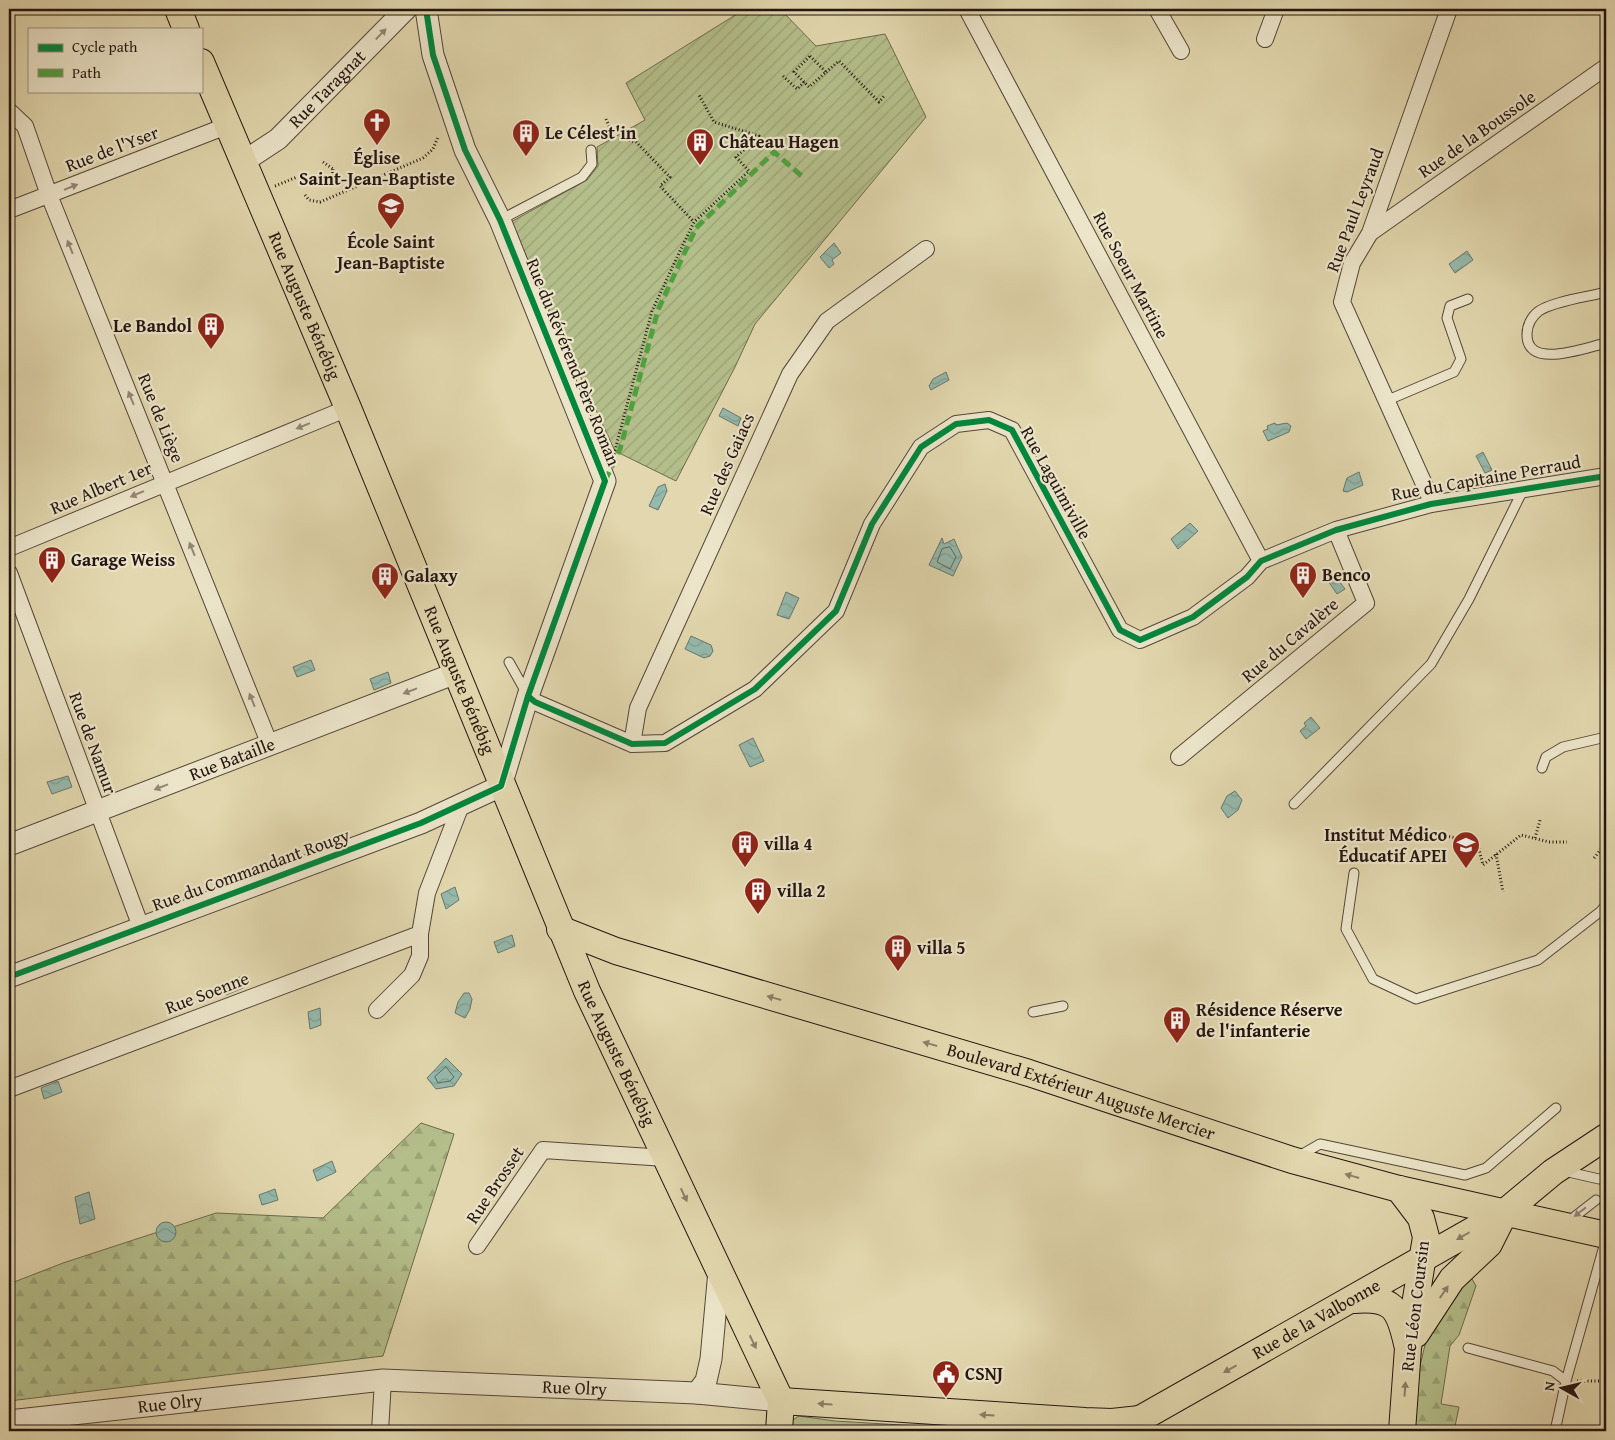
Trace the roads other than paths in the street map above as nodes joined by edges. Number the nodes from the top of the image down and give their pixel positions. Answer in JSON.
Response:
{"nodes":[{"id":1,"x":178,"y":9,"type":"edge"},
{"id":2,"x":406,"y":9,"type":"edge"},
{"id":3,"x":426,"y":9,"type":"edge"},
{"id":4,"x":967,"y":9,"type":"edge"},
{"id":5,"x":1157,"y":9,"type":"edge"},
{"id":6,"x":1276,"y":9,"type":"edge"},
{"id":7,"x":1449,"y":9,"type":"edge"},
{"id":8,"x":186,"y":28,"type":"edge"},
{"id":9,"x":1265,"y":39,"type":"dead end"},
{"id":10,"x":1181,"y":51,"type":"dead end"},
{"id":11,"x":202,"y":64,"type":"edge"},
{"id":12,"x":1606,"y":67,"type":"edge"},
{"id":13,"x":9,"y":111,"type":"edge"},
{"id":14,"x":229,"y":125,"type":"junction"},
{"id":15,"x":591,"y":150,"type":"dead end"},
{"id":16,"x":243,"y":162,"type":"junction"},
{"id":17,"x":49,"y":195,"type":"junction"},
{"id":18,"x":9,"y":210,"type":"edge"},
{"id":19,"x":500,"y":220,"type":"junction"},
{"id":20,"x":1370,"y":233,"type":"junction"},
{"id":21,"x":926,"y":249,"type":"dead end"},
{"id":22,"x":1606,"y":292,"type":"edge"},
{"id":23,"x":1468,"y":299,"type":"dead end"},
{"id":24,"x":1606,"y":343,"type":"edge"},
{"id":25,"x":1388,"y":400,"type":"junction"},
{"id":26,"x":348,"y":408,"type":"junction"},
{"id":27,"x":1606,"y":476,"type":"edge"},
{"id":28,"x":166,"y":482,"type":"junction"},
{"id":29,"x":1523,"y":490,"type":"junction"},
{"id":30,"x":1431,"y":504,"type":"junction"},
{"id":31,"x":1336,"y":530,"type":"junction"},
{"id":32,"x":9,"y":548,"type":"edge"},
{"id":33,"x":1261,"y":561,"type":"junction"},
{"id":34,"x":9,"y":573,"type":"edge"},
{"id":35,"x":508,"y":662,"type":"dead end"},
{"id":36,"x":456,"y":673,"type":"junction"},
{"id":37,"x":528,"y":696,"type":"junction"},
{"id":38,"x":1606,"y":737,"type":"edge"},
{"id":39,"x":632,"y":744,"type":"junction"},
{"id":40,"x":270,"y":745,"type":"junction"},
{"id":41,"x":1179,"y":758,"type":"dead end"},
{"id":42,"x":1542,"y":768,"type":"dead end"},
{"id":43,"x":501,"y":786,"type":"junction"},
{"id":44,"x":1294,"y":804,"type":"dead end"},
{"id":45,"x":460,"y":805,"type":"junction"},
{"id":46,"x":97,"y":811,"type":"junction"},
{"id":47,"x":9,"y":845,"type":"edge"},
{"id":48,"x":1354,"y":873,"type":"dead end"},
{"id":49,"x":1606,"y":905,"type":"edge"},
{"id":50,"x":141,"y":927,"type":"junction"},
{"id":51,"x":560,"y":929,"type":"junction"},
{"id":52,"x":420,"y":934,"type":"junction"},
{"id":53,"x":616,"y":951,"type":"junction"},
{"id":54,"x":9,"y":977,"type":"edge"},
{"id":55,"x":586,"y":991,"type":"junction"},
{"id":56,"x":1062,"y":1006,"type":"dead end"},
{"id":57,"x":377,"y":1010,"type":"dead end"},
{"id":58,"x":1033,"y":1012,"type":"dead end"},
{"id":59,"x":9,"y":1089,"type":"edge"},
{"id":60,"x":1556,"y":1108,"type":"dead end"},
{"id":61,"x":1606,"y":1137,"type":"edge"},
{"id":62,"x":666,"y":1158,"type":"junction"},
{"id":63,"x":1292,"y":1160,"type":"junction"},
{"id":64,"x":1553,"y":1172,"type":"junction"},
{"id":65,"x":1599,"y":1179,"type":"dead end"},
{"id":66,"x":1399,"y":1189,"type":"junction"},
{"id":67,"x":1596,"y":1200,"type":"dead end"},
{"id":68,"x":1505,"y":1212,"type":"junction"},
{"id":69,"x":1563,"y":1225,"type":"junction"},
{"id":70,"x":1606,"y":1235,"type":"edge"},
{"id":71,"x":1606,"y":1239,"type":"edge"},
{"id":72,"x":477,"y":1246,"type":"dead end"},
{"id":73,"x":1424,"y":1259,"type":"junction"},
{"id":74,"x":719,"y":1271,"type":"junction"},
{"id":75,"x":1354,"y":1300,"type":"junction"},
{"id":76,"x":1408,"y":1348,"type":"junction"},
{"id":77,"x":1468,"y":1348,"type":"dead end"},
{"id":78,"x":383,"y":1380,"type":"junction"},
{"id":79,"x":1566,"y":1381,"type":"junction"},
{"id":80,"x":697,"y":1393,"type":"junction"},
{"id":81,"x":782,"y":1401,"type":"junction"},
{"id":82,"x":9,"y":1421,"type":"edge"},
{"id":83,"x":1137,"y":1425,"type":"edge"},
{"id":84,"x":380,"y":1431,"type":"edge"},
{"id":85,"x":779,"y":1431,"type":"edge"},
{"id":86,"x":1402,"y":1431,"type":"edge"},
{"id":87,"x":1555,"y":1431,"type":"edge"}],
"edges":[{"from":1,"to":8,"type":"main road"},
{"from":16,"to":2,"type":"street","name":"Rue Taragnat","one_way":true},
{"from":3,"to":19,"type":"street","name":"Rue du Révérend Père Roman"},
{"from":4,"to":33,"type":"street","name":"Rue Soeur Martine"},
{"from":5,"to":10,"type":"street"},
{"from":6,"to":9,"type":"street"},
{"from":7,"to":20,"type":"street","name":"Rue Paul Leyraud"},
{"from":11,"to":14,"type":"main road","name":"Rue Auguste Bénébig"},
{"from":12,"to":20,"type":"street","name":"Rue de la Boussole"},
{"from":13,"to":17,"type":"street","name":"Rue de Liège"},
{"from":14,"to":16,"type":"main road","name":"Rue Auguste Bénébig"},
{"from":17,"to":14,"type":"street","name":"Rue de l'Yser","one_way":true},
{"from":15,"to":19,"type":"lane"},
{"from":16,"to":26,"type":"main road","name":"Rue Auguste Bénébig"},
{"from":17,"to":18,"type":"street","name":"Rue de l'Yser"},
{"from":28,"to":17,"type":"street","name":"Rue de Liège","one_way":true},
{"from":19,"to":37,"type":"street","name":"Rue du Révérend Père Roman"},
{"from":20,"to":25,"type":"street","name":"Rue Paul Leyraud"},
{"from":21,"to":39,"type":"street","name":"Rue des Gaiacs"},
{"from":22,"to":24,"type":"lane"},
{"from":23,"to":25,"type":"lane"},
{"from":25,"to":30,"type":"street","name":"Rue Paul Leyraud"},
{"from":26,"to":28,"type":"street","name":"Rue Albert 1er","one_way":true},
{"from":26,"to":36,"type":"main road","name":"Rue Auguste Bénébig"},
{"from":27,"to":29,"type":"street","name":"Rue du Capitaine Perraud"},
{"from":28,"to":32,"type":"street","name":"Rue Albert 1er","one_way":true},
{"from":40,"to":28,"type":"street","name":"Rue de Liège","one_way":true},
{"from":29,"to":30,"type":"street","name":"Rue du Capitaine Perraud"},
{"from":29,"to":44,"type":"lane"},
{"from":30,"to":31,"type":"street","name":"Rue du Capitaine Perraud"},
{"from":31,"to":33,"type":"street","name":"Rue du Capitaine Perraud"},
{"from":31,"to":41,"type":"street","name":"Rue du Cavalère"},
{"from":33,"to":39,"type":"street","name":"Rue Laguimiville"},
{"from":34,"to":46,"type":"street","name":"Rue de Namur"},
{"from":35,"to":37,"type":"lane"},
{"from":36,"to":40,"type":"street","name":"Rue Bataille","one_way":true},
{"from":36,"to":43,"type":"main road","name":"Rue Auguste Bénébig"},
{"from":37,"to":39,"type":"street","name":"Rue Laguimiville"},
{"from":37,"to":43,"type":"street","name":"Rue du Révérend Père Roman"},
{"from":38,"to":42,"type":"lane"},
{"from":40,"to":46,"type":"street","name":"Rue Bataille","one_way":true},
{"from":43,"to":45,"type":"street","name":"Rue du Commandant Rougy"},
{"from":43,"to":51,"type":"main road","name":"Rue Auguste Bénébig"},
{"from":45,"to":50,"type":"street","name":"Rue du Commandant Rougy"},
{"from":45,"to":52,"type":"street"},
{"from":46,"to":47,"type":"street","name":"Rue Bataille"},
{"from":46,"to":50,"type":"street","name":"Rue de Namur"},
{"from":48,"to":49,"type":"lane"},
{"from":50,"to":54,"type":"street","name":"Rue du Commandant Rougy"},
{"from":51,"to":53,"type":"main road","name":"Boulevard Extérieur Auguste Mercier"},
{"from":51,"to":55,"type":"main road","name":"Rue Auguste Bénébig"},
{"from":52,"to":57,"type":"street"},
{"from":52,"to":59,"type":"street","name":"Rue Soenne"},
{"from":53,"to":55,"type":"main road"},
{"from":63,"to":53,"type":"main road","name":"Boulevard Extérieur Auguste Mercier","one_way":true},
{"from":55,"to":62,"type":"main road","name":"Rue Auguste Bénébig"},
{"from":56,"to":58,"type":"lane"},
{"from":60,"to":63,"type":"lane"},
{"from":61,"to":64,"type":"main road"},
{"from":62,"to":72,"type":"street","name":"Rue Brosset"},
{"from":62,"to":74,"type":"main road","name":"Rue Auguste Bénébig","one_way":true},
{"from":66,"to":63,"type":"main road","name":"Boulevard Extérieur Auguste Mercier","one_way":true},
{"from":64,"to":65,"type":"lane"},
{"from":64,"to":68,"type":"main road"},
{"from":66,"to":68,"type":"main road","name":"Boulevard Extérieur Auguste Mercier"},
{"from":66,"to":73,"type":"main road","name":"Rue Léon Coursin"},
{"from":67,"to":69,"type":"lane","one_way":true},
{"from":68,"to":69,"type":"main road","name":"Boulevard Extérieur Auguste Mercier"},
{"from":68,"to":73,"type":"main road","name":"Rue de la Valbonne","one_way":true},
{"from":76,"to":68,"type":"main road","one_way":true},
{"from":69,"to":70,"type":"main road","name":"Boulevard Extérieur Auguste Mercier"},
{"from":71,"to":79,"type":"lane"},
{"from":73,"to":75,"type":"main road","name":"Rue de la Valbonne"},
{"from":73,"to":76,"type":"main road","name":"Rue Léon Coursin"},
{"from":74,"to":80,"type":"street"},
{"from":74,"to":81,"type":"main road","name":"Rue Auguste Bénébig","one_way":true},
{"from":75,"to":76,"type":"main road"},
{"from":75,"to":83,"type":"main road","name":"Rue de la Valbonne","one_way":true},
{"from":86,"to":76,"type":"main road","name":"Rue Léon Coursin","one_way":true},
{"from":77,"to":79,"type":"lane"},
{"from":78,"to":80,"type":"street","name":"Rue Olry"},
{"from":78,"to":82,"type":"street","name":"Rue Olry"},
{"from":78,"to":84,"type":"street"},
{"from":79,"to":87,"type":"lane"},
{"from":80,"to":81,"type":"street","name":"Rue Olry"},
{"from":83,"to":81,"type":"main road","name":"Rue Olry","one_way":true},
{"from":81,"to":85,"type":"main road"}]}
